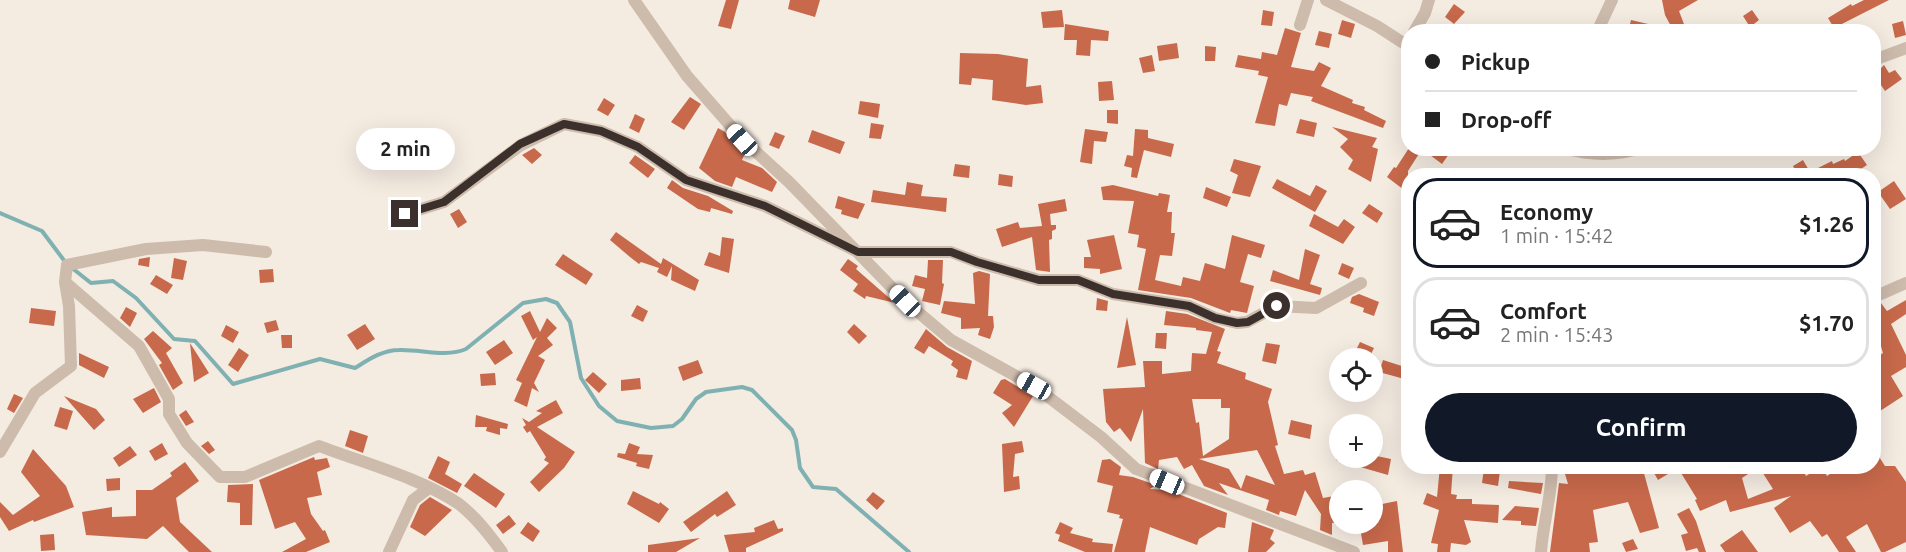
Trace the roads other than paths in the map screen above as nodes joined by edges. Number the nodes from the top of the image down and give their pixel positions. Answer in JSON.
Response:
{"nodes":[{"id":1,"x":634,"y":0,"type":"edge"},
{"id":2,"x":1308,"y":0,"type":"edge"},
{"id":3,"x":1326,"y":0,"type":"edge"},
{"id":4,"x":1429,"y":0,"type":"edge"},
{"id":5,"x":1612,"y":0,"type":"edge"},
{"id":6,"x":1419,"y":24,"type":"edge"},
{"id":7,"x":1601,"y":24,"type":"edge"},
{"id":8,"x":1300,"y":25,"type":"dead end"},
{"id":9,"x":1401,"y":40,"type":"edge"},
{"id":10,"x":1906,"y":48,"type":"edge"},
{"id":11,"x":1881,"y":57,"type":"edge"},
{"id":12,"x":405,"y":214,"type":"dead end"},
{"id":13,"x":266,"y":252,"type":"dead end"},
{"id":14,"x":858,"y":252,"type":"junction"},
{"id":15,"x":65,"y":282,"type":"junction"},
{"id":16,"x":1361,"y":283,"type":"dead end"},
{"id":17,"x":1906,"y":283,"type":"edge"},
{"id":18,"x":1881,"y":294,"type":"edge"},
{"id":19,"x":0,"y":452,"type":"edge"},
{"id":20,"x":1552,"y":474,"type":"edge"},
{"id":21,"x":429,"y":488,"type":"junction"},
{"id":22,"x":389,"y":552,"type":"edge"},
{"id":23,"x":502,"y":552,"type":"edge"},
{"id":24,"x":1354,"y":552,"type":"edge"},
{"id":25,"x":1542,"y":552,"type":"edge"}],
"edges":[{"from":1,"to":14,"type":"street"},
{"from":2,"to":8,"type":"street"},
{"from":3,"to":9,"type":"street"},
{"from":4,"to":6,"type":"street"},
{"from":5,"to":7,"type":"street"},
{"from":10,"to":11,"type":"street"},
{"from":12,"to":14,"type":"street"},
{"from":13,"to":15,"type":"street"},
{"from":14,"to":16,"type":"street"},
{"from":14,"to":24,"type":"street"},
{"from":15,"to":19,"type":"street"},
{"from":15,"to":21,"type":"street"},
{"from":17,"to":18,"type":"street"},
{"from":20,"to":25,"type":"street"},
{"from":21,"to":22,"type":"street"},
{"from":21,"to":23,"type":"street"}]}
